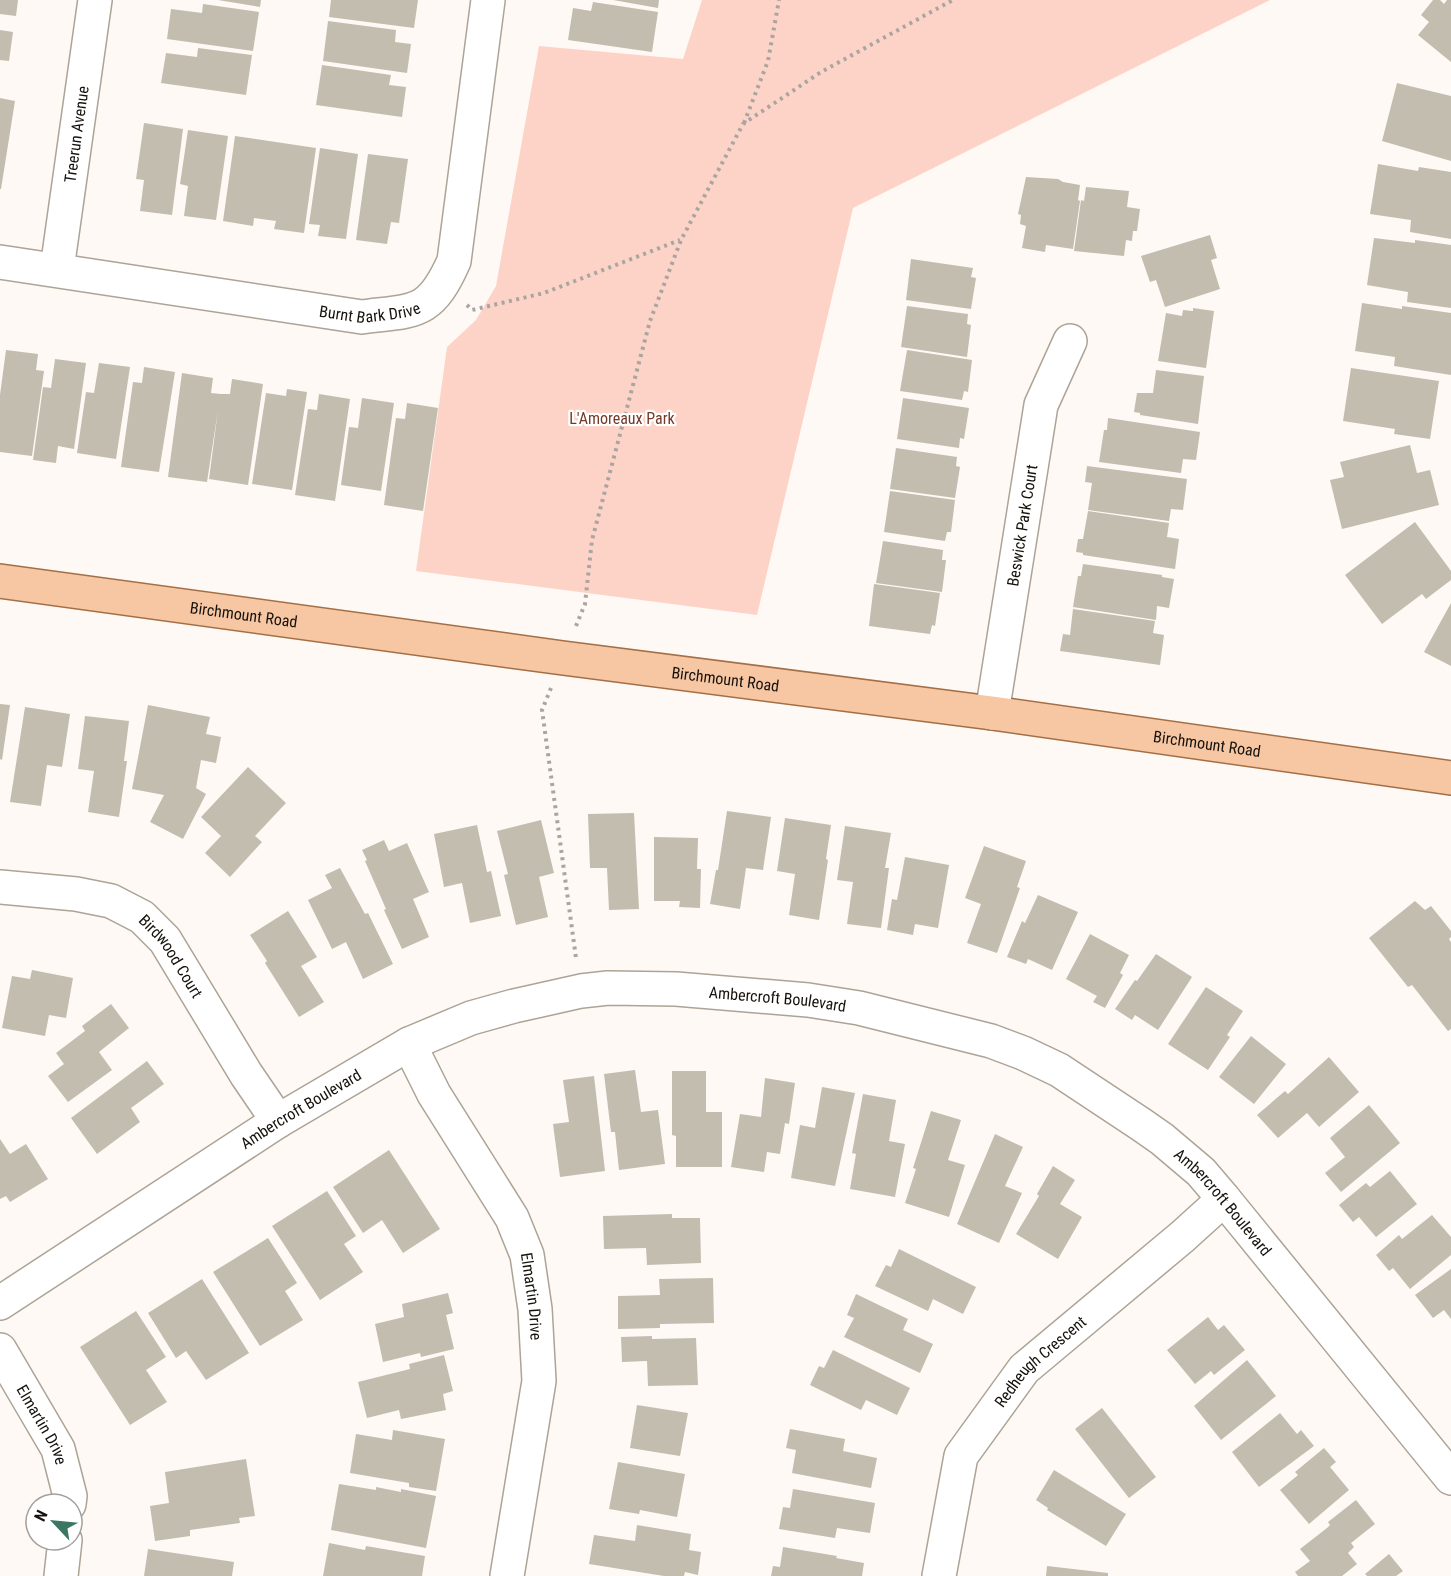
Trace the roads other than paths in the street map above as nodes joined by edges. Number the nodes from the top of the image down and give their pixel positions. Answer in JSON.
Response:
{"nodes":[{"id":1,"x":95,"y":0,"type":"edge"},
{"id":2,"x":488,"y":0,"type":"edge"},
{"id":3,"x":0,"y":262,"type":"edge"},
{"id":4,"x":57,"y":269,"type":"junction"},
{"id":5,"x":1070,"y":341,"type":"dead end"},
{"id":6,"x":0,"y":581,"type":"edge"},
{"id":7,"x":992,"y":713,"type":"junction"},
{"id":8,"x":1451,"y":778,"type":"edge"},
{"id":9,"x":0,"y":887,"type":"edge"},
{"id":10,"x":409,"y":1044,"type":"junction"},
{"id":11,"x":278,"y":1121,"type":"junction"},
{"id":12,"x":1224,"y":1199,"type":"junction"},
{"id":13,"x":0,"y":1303,"type":"edge"},
{"id":14,"x":0,"y":1350,"type":"edge"},
{"id":15,"x":1451,"y":1478,"type":"edge"},
{"id":16,"x":69,"y":1492,"type":"edge"},
{"id":17,"x":64,"y":1552,"type":"edge"},
{"id":18,"x":61,"y":1576,"type":"edge"},
{"id":19,"x":507,"y":1576,"type":"edge"},
{"id":20,"x":939,"y":1576,"type":"edge"}],
"edges":[{"from":1,"to":4,"type":"street","name":"Treerun Avenue"},
{"from":2,"to":4,"type":"street","name":"Burnt Bark Drive"},
{"from":3,"to":4,"type":"street","name":"Burnt Bark Drive"},
{"from":5,"to":7,"type":"street","name":"Beswick Park Court"},
{"from":6,"to":7,"type":"main road","name":"Birchmount Road"},
{"from":7,"to":8,"type":"main road","name":"Birchmount Road"},
{"from":9,"to":11,"type":"street","name":"Birdwood Court"},
{"from":10,"to":11,"type":"street","name":"Ambercroft Boulevard"},
{"from":10,"to":12,"type":"street","name":"Ambercroft Boulevard"},
{"from":10,"to":19,"type":"street","name":"Elmartin Drive"},
{"from":11,"to":13,"type":"street","name":"Ambercroft Boulevard"},
{"from":12,"to":15,"type":"street","name":"Ambercroft Boulevard"},
{"from":12,"to":20,"type":"street","name":"Redheugh Crescent"},
{"from":14,"to":16,"type":"street","name":"Elmartin Drive"},
{"from":17,"to":18,"type":"street"}]}
